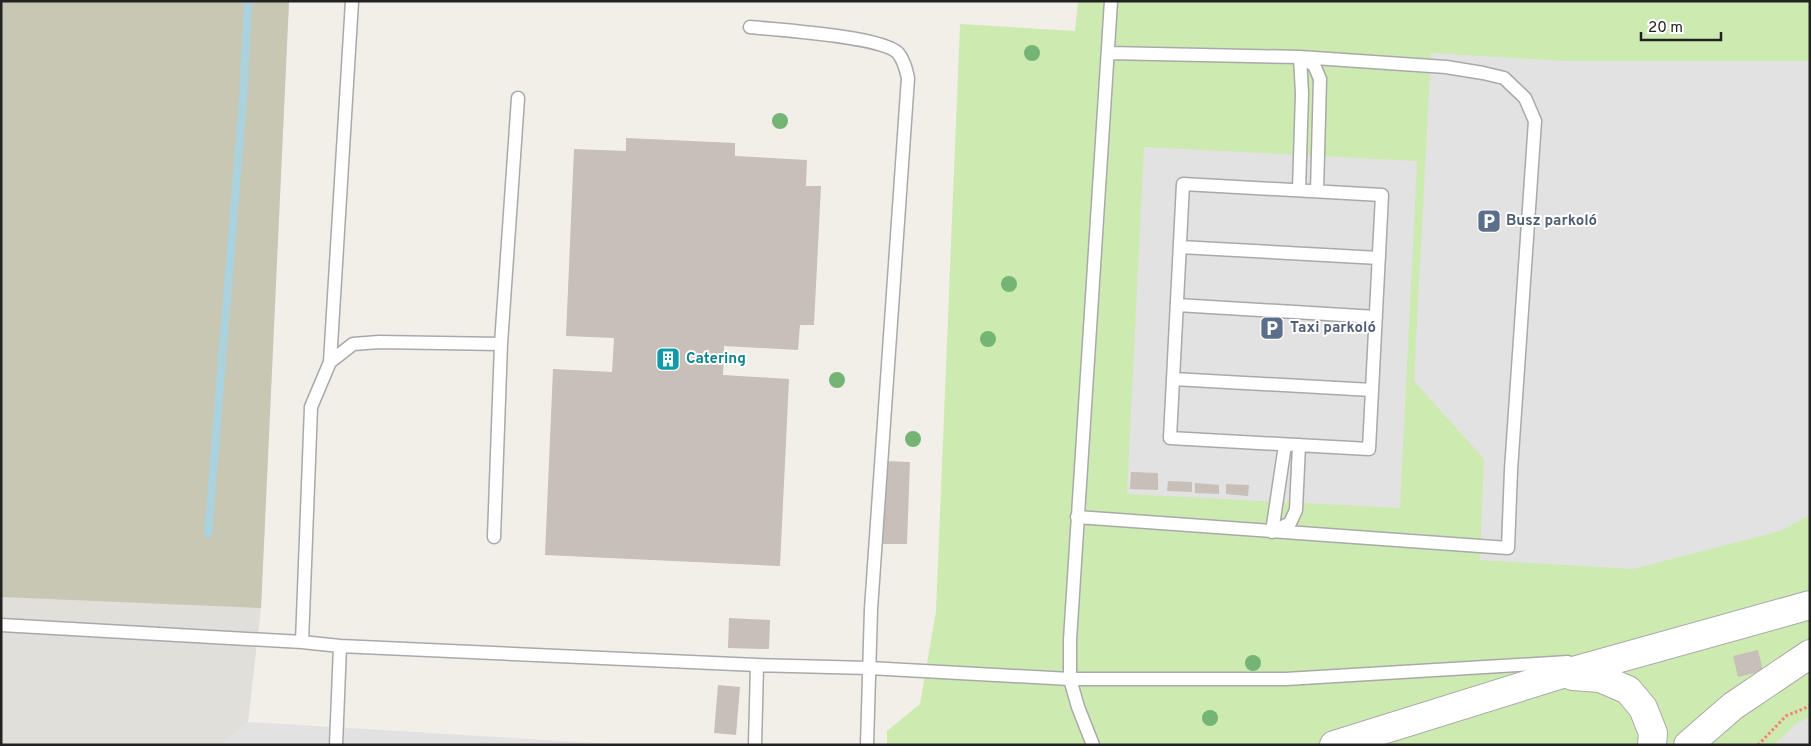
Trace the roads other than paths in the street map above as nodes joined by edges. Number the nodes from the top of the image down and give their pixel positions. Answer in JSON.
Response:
{"nodes":[{"id":1,"x":352,"y":1,"type":"edge"},
{"id":2,"x":1111,"y":1,"type":"edge"},
{"id":3,"x":750,"y":28,"type":"dead end"},
{"id":4,"x":1108,"y":53,"type":"junction"},
{"id":5,"x":1300,"y":56,"type":"junction"},
{"id":6,"x":518,"y":98,"type":"dead end"},
{"id":7,"x":1299,"y":190,"type":"junction"},
{"id":8,"x":1317,"y":191,"type":"junction"},
{"id":9,"x":1180,"y":247,"type":"junction"},
{"id":10,"x":1379,"y":258,"type":"junction"},
{"id":11,"x":1177,"y":305,"type":"junction"},
{"id":12,"x":1376,"y":316,"type":"junction"},
{"id":13,"x":501,"y":344,"type":"junction"},
{"id":14,"x":330,"y":362,"type":"junction"},
{"id":15,"x":1173,"y":379,"type":"junction"},
{"id":16,"x":1372,"y":390,"type":"junction"},
{"id":17,"x":1285,"y":444,"type":"junction"},
{"id":18,"x":1299,"y":445,"type":"junction"},
{"id":19,"x":1077,"y":517,"type":"junction"},
{"id":20,"x":1272,"y":532,"type":"junction"},
{"id":21,"x":494,"y":537,"type":"dead end"},
{"id":22,"x":1810,"y":604,"type":"edge"},
{"id":23,"x":1,"y":625,"type":"edge"},
{"id":24,"x":302,"y":642,"type":"junction"},
{"id":25,"x":340,"y":646,"type":"junction"},
{"id":26,"x":1810,"y":654,"type":"edge"},
{"id":27,"x":1623,"y":658,"type":"junction"},
{"id":28,"x":757,"y":665,"type":"junction"},
{"id":29,"x":869,"y":668,"type":"junction"},
{"id":30,"x":1559,"y":675,"type":"junction"},
{"id":31,"x":1070,"y":680,"type":"junction"},
{"id":32,"x":336,"y":745,"type":"edge"},
{"id":33,"x":754,"y":745,"type":"edge"},
{"id":34,"x":867,"y":745,"type":"edge"},
{"id":35,"x":1093,"y":745,"type":"edge"},
{"id":36,"x":1334,"y":745,"type":"edge"},
{"id":37,"x":1652,"y":745,"type":"edge"},
{"id":38,"x":1688,"y":745,"type":"edge"}],
"edges":[{"from":1,"to":14,"type":"lane"},
{"from":2,"to":4,"type":"lane"},
{"from":3,"to":29,"type":"lane"},
{"from":4,"to":5,"type":"lane"},
{"from":4,"to":19,"type":"lane"},
{"from":5,"to":7,"type":"lane"},
{"from":5,"to":8,"type":"lane"},
{"from":5,"to":20,"type":"lane"},
{"from":6,"to":13,"type":"lane"},
{"from":7,"to":8,"type":"lane"},
{"from":7,"to":9,"type":"lane"},
{"from":8,"to":10,"type":"lane"},
{"from":9,"to":10,"type":"lane"},
{"from":9,"to":11,"type":"lane"},
{"from":10,"to":12,"type":"lane"},
{"from":11,"to":12,"type":"lane"},
{"from":11,"to":15,"type":"lane"},
{"from":12,"to":16,"type":"lane"},
{"from":13,"to":14,"type":"lane"},
{"from":13,"to":21,"type":"lane"},
{"from":14,"to":24,"type":"lane"},
{"from":15,"to":16,"type":"lane"},
{"from":15,"to":17,"type":"lane"},
{"from":16,"to":18,"type":"lane"},
{"from":17,"to":18,"type":"lane"},
{"from":17,"to":20,"type":"lane"},
{"from":18,"to":20,"type":"lane"},
{"from":19,"to":20,"type":"lane"},
{"from":19,"to":31,"type":"lane"},
{"from":22,"to":27,"type":"street"},
{"from":23,"to":24,"type":"lane"},
{"from":24,"to":25,"type":"lane"},
{"from":25,"to":28,"type":"lane"},
{"from":25,"to":32,"type":"lane"},
{"from":26,"to":38,"type":"street"},
{"from":27,"to":30,"type":"street"},
{"from":27,"to":31,"type":"lane"},
{"from":28,"to":29,"type":"lane"},
{"from":28,"to":33,"type":"lane"},
{"from":29,"to":31,"type":"lane"},
{"from":29,"to":34,"type":"lane"},
{"from":30,"to":36,"type":"street"},
{"from":30,"to":37,"type":"street"},
{"from":31,"to":35,"type":"lane"}]}
